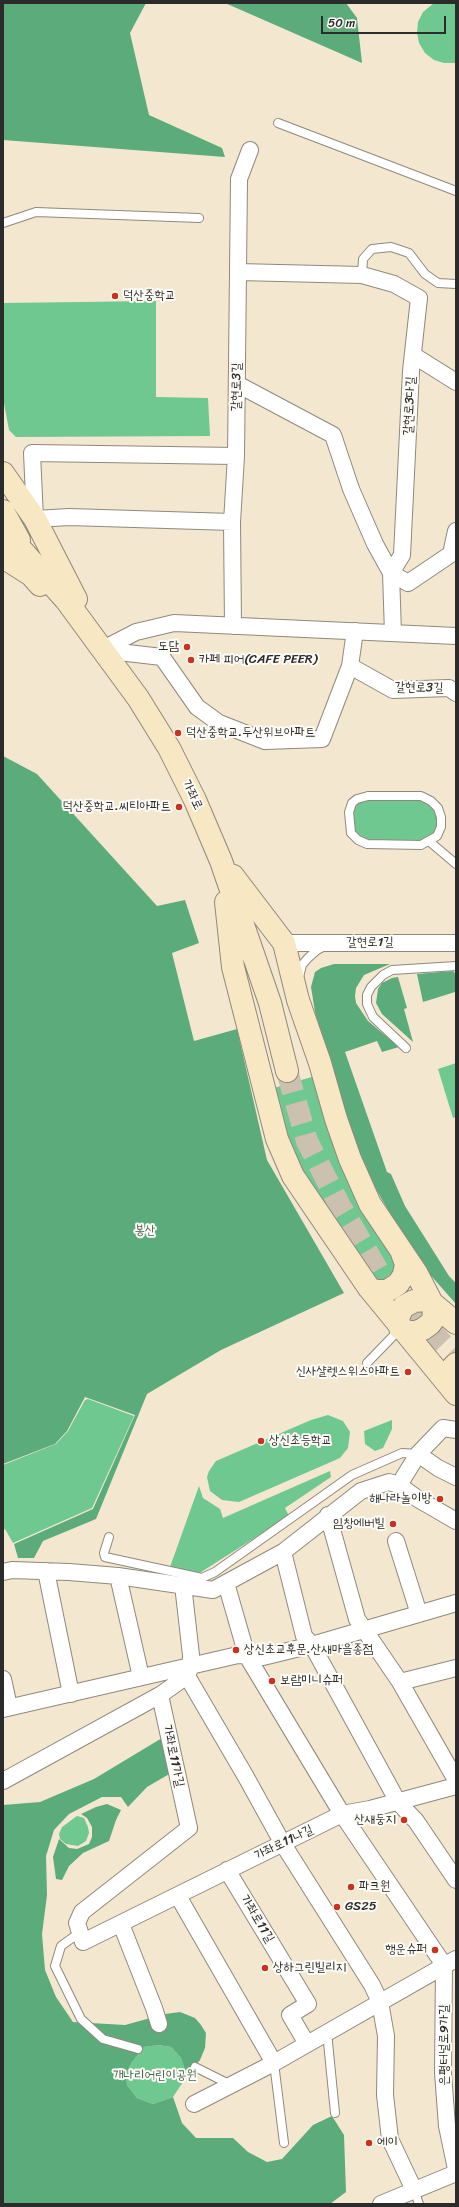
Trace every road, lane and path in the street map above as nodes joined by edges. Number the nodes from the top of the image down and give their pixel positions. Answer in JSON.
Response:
{"nodes":[{"id":1,"x":278,"y":123,"type":"dead end"},
{"id":2,"x":250,"y":150,"type":"dead end"},
{"id":3,"x":456,"y":191,"type":"edge"},
{"id":4,"x":199,"y":218,"type":"dead end"},
{"id":5,"x":3,"y":223,"type":"edge"},
{"id":6,"x":238,"y":272,"type":"junction"},
{"id":7,"x":362,"y":275,"type":"junction"},
{"id":8,"x":456,"y":284,"type":"edge"},
{"id":9,"x":413,"y":355,"type":"junction"},
{"id":10,"x":456,"y":382,"type":"edge"},
{"id":11,"x":237,"y":384,"type":"junction"},
{"id":12,"x":236,"y":456,"type":"junction"},
{"id":13,"x":3,"y":472,"type":"edge"},
{"id":14,"x":3,"y":511,"type":"edge"},
{"id":15,"x":35,"y":519,"type":"junction"},
{"id":16,"x":232,"y":522,"type":"junction"},
{"id":17,"x":3,"y":529,"type":"edge"},
{"id":18,"x":456,"y":531,"type":"edge"},
{"id":19,"x":27,"y":555,"type":"junction"},
{"id":20,"x":3,"y":557,"type":"edge"},
{"id":21,"x":391,"y":573,"type":"junction"},
{"id":22,"x":233,"y":626,"type":"junction"},
{"id":23,"x":355,"y":631,"type":"junction"},
{"id":24,"x":393,"y":633,"type":"junction"},
{"id":25,"x":456,"y":636,"type":"edge"},
{"id":26,"x":102,"y":650,"type":"junction"},
{"id":27,"x":350,"y":666,"type":"junction"},
{"id":28,"x":456,"y":693,"type":"edge"},
{"id":29,"x":430,"y":842,"type":"junction"},
{"id":30,"x":221,"y":861,"type":"junction"},
{"id":31,"x":456,"y":864,"type":"edge"},
{"id":32,"x":284,"y":943,"type":"junction"},
{"id":33,"x":332,"y":943,"type":"junction"},
{"id":34,"x":456,"y":943,"type":"edge"},
{"id":35,"x":456,"y":966,"type":"edge"},
{"id":36,"x":298,"y":1000,"type":"junction"},
{"id":37,"x":406,"y":1048,"type":"dead end"},
{"id":38,"x":287,"y":1071,"type":"tunnel mouth"},
{"id":39,"x":402,"y":1253,"type":"junction"},
{"id":40,"x":369,"y":1288,"type":"junction"},
{"id":41,"x":432,"y":1303,"type":"junction"},
{"id":42,"x":456,"y":1323,"type":"edge"},
{"id":43,"x":400,"y":1328,"type":"junction"},
{"id":44,"x":367,"y":1363,"type":"dead end"},
{"id":45,"x":456,"y":1364,"type":"edge"},
{"id":46,"x":456,"y":1387,"type":"edge"},
{"id":47,"x":456,"y":1394,"type":"edge"},
{"id":48,"x":456,"y":1430,"type":"edge"},
{"id":49,"x":418,"y":1454,"type":"junction"},
{"id":50,"x":456,"y":1477,"type":"edge"},
{"id":51,"x":394,"y":1483,"type":"junction"},
{"id":52,"x":328,"y":1515,"type":"junction"},
{"id":53,"x":454,"y":1517,"type":"edge"},
{"id":54,"x":109,"y":1537,"type":"dead end"},
{"id":55,"x":396,"y":1541,"type":"dead end"},
{"id":56,"x":283,"y":1552,"type":"junction"},
{"id":57,"x":46,"y":1571,"type":"junction"},
{"id":58,"x":3,"y":1572,"type":"edge"},
{"id":59,"x":118,"y":1576,"type":"junction"},
{"id":60,"x":226,"y":1583,"type":"junction"},
{"id":61,"x":182,"y":1585,"type":"junction"},
{"id":62,"x":456,"y":1603,"type":"edge"},
{"id":63,"x":419,"y":1614,"type":"junction"},
{"id":64,"x":365,"y":1629,"type":"junction"},
{"id":65,"x":312,"y":1645,"type":"junction"},
{"id":66,"x":246,"y":1656,"type":"junction"},
{"id":67,"x":456,"y":1668,"type":"edge"},
{"id":68,"x":189,"y":1671,"type":"junction"},
{"id":69,"x":141,"y":1677,"type":"junction"},
{"id":70,"x":3,"y":1679,"type":"edge"},
{"id":71,"x":400,"y":1682,"type":"junction"},
{"id":72,"x":71,"y":1694,"type":"junction"},
{"id":73,"x":160,"y":1695,"type":"junction"},
{"id":74,"x":6,"y":1708,"type":"edge"},
{"id":75,"x":456,"y":1780,"type":"edge"},
{"id":76,"x":3,"y":1781,"type":"edge"},
{"id":77,"x":456,"y":1786,"type":"edge"},
{"id":78,"x":398,"y":1802,"type":"junction"},
{"id":79,"x":342,"y":1814,"type":"junction"},
{"id":80,"x":283,"y":1844,"type":"junction"},
{"id":81,"x":228,"y":1870,"type":"junction"},
{"id":82,"x":456,"y":1880,"type":"edge"},
{"id":83,"x":178,"y":1896,"type":"junction"},
{"id":84,"x":121,"y":1924,"type":"junction"},
{"id":85,"x":81,"y":1938,"type":"junction"},
{"id":86,"x":450,"y":1962,"type":"edge"},
{"id":87,"x":380,"y":2002,"type":"junction"},
{"id":88,"x":159,"y":2024,"type":"dead end"},
{"id":89,"x":327,"y":2032,"type":"junction"},
{"id":90,"x":307,"y":2044,"type":"junction"},
{"id":91,"x":138,"y":2048,"type":"dead end"},
{"id":92,"x":274,"y":2063,"type":"junction"},
{"id":93,"x":195,"y":2068,"type":"dead end"},
{"id":94,"x":450,"y":2073,"type":"edge"},
{"id":95,"x":231,"y":2085,"type":"junction"},
{"id":96,"x":194,"y":2104,"type":"dead end"},
{"id":97,"x":335,"y":2113,"type":"dead end"},
{"id":98,"x":452,"y":2126,"type":"edge"},
{"id":99,"x":284,"y":2144,"type":"dead end"},
{"id":100,"x":456,"y":2169,"type":"edge"},
{"id":101,"x":456,"y":2173,"type":"edge"},
{"id":102,"x":417,"y":2197,"type":"edge"},
{"id":103,"x":381,"y":2204,"type":"edge"}],
"edges":[{"from":1,"to":3,"type":"lane"},
{"from":2,"to":6,"type":"street","name":"갈현로3길"},
{"from":4,"to":5,"type":"lane"},
{"from":6,"to":7,"type":"street"},
{"from":6,"to":11,"type":"street","name":"갈현로3길"},
{"from":7,"to":8,"type":"lane"},
{"from":7,"to":9,"type":"street","name":"갈현로3다길"},
{"from":9,"to":10,"type":"street"},
{"from":9,"to":21,"type":"street","name":"갈현로3다길"},
{"from":11,"to":12,"type":"street","name":"갈현로3길"},
{"from":11,"to":21,"type":"street"},
{"from":12,"to":15,"type":"street"},
{"from":12,"to":16,"type":"street","name":"갈현로3길"},
{"from":13,"to":15,"type":"main road"},
{"from":14,"to":19,"type":"main road","name":"가좌로"},
{"from":15,"to":16,"type":"street"},
{"from":15,"to":26,"type":"main road"},
{"from":16,"to":22,"type":"street","name":"갈현로3길"},
{"from":17,"to":19,"type":"main road","name":"가좌로"},
{"from":18,"to":21,"type":"street"},
{"from":19,"to":26,"type":"main road","name":"가좌로"},
{"from":20,"to":26,"type":"main road"},
{"from":21,"to":24,"type":"street"},
{"from":22,"to":23,"type":"street"},
{"from":22,"to":26,"type":"street"},
{"from":23,"to":24,"type":"street"},
{"from":23,"to":27,"type":"street"},
{"from":24,"to":25,"type":"street"},
{"from":26,"to":27,"type":"street"},
{"from":26,"to":30,"type":"main road","name":"가좌로"},
{"from":27,"to":28,"type":"street","name":"갈현로3길"},
{"from":29,"to":29,"type":"lane"},
{"from":29,"to":31,"type":"lane"},
{"from":30,"to":32,"type":"main road"},
{"from":30,"to":38,"type":"main road","name":"가좌로"},
{"from":30,"to":40,"type":"main road"},
{"from":32,"to":33,"type":"street","name":"갈현로1길"},
{"from":32,"to":36,"type":"main road"},
{"from":33,"to":34,"type":"street","name":"갈현로1길"},
{"from":33,"to":36,"type":"lane"},
{"from":35,"to":37,"type":"lane"},
{"from":36,"to":39,"type":"main road"},
{"from":39,"to":40,"type":"main road"},
{"from":39,"to":41,"type":"main road"},
{"from":40,"to":43,"type":"main road"},
{"from":41,"to":42,"type":"main road"},
{"from":41,"to":43,"type":"main road"},
{"from":43,"to":44,"type":"lane"},
{"from":43,"to":47,"type":"main road"},
{"from":45,"to":46,"type":"main road"},
{"from":48,"to":49,"type":"street"},
{"from":49,"to":50,"type":"street"},
{"from":49,"to":51,"type":"street"},
{"from":49,"to":54,"type":"lane"},
{"from":51,"to":52,"type":"street"},
{"from":51,"to":53,"type":"street"},
{"from":52,"to":56,"type":"street"},
{"from":52,"to":64,"type":"street"},
{"from":55,"to":63,"type":"street"},
{"from":56,"to":60,"type":"street"},
{"from":56,"to":65,"type":"street"},
{"from":57,"to":58,"type":"street"},
{"from":57,"to":59,"type":"street"},
{"from":57,"to":72,"type":"street"},
{"from":59,"to":61,"type":"street"},
{"from":59,"to":69,"type":"street"},
{"from":60,"to":61,"type":"street"},
{"from":60,"to":66,"type":"street"},
{"from":61,"to":68,"type":"street"},
{"from":62,"to":63,"type":"street"},
{"from":63,"to":64,"type":"street"},
{"from":64,"to":65,"type":"street"},
{"from":64,"to":71,"type":"street"},
{"from":65,"to":66,"type":"street"},
{"from":65,"to":78,"type":"street"},
{"from":66,"to":68,"type":"street"},
{"from":66,"to":79,"type":"street"},
{"from":67,"to":71,"type":"street"},
{"from":68,"to":69,"type":"street"},
{"from":68,"to":73,"type":"street"},
{"from":68,"to":80,"type":"street"},
{"from":69,"to":72,"type":"street"},
{"from":70,"to":74,"type":"street"},
{"from":71,"to":75,"type":"street"},
{"from":72,"to":74,"type":"street"},
{"from":73,"to":76,"type":"street"},
{"from":73,"to":85,"type":"street","name":"가좌로11가길"},
{"from":77,"to":78,"type":"street","name":"가좌로11나길"},
{"from":78,"to":79,"type":"street","name":"가좌로11나길"},
{"from":78,"to":82,"type":"street"},
{"from":79,"to":80,"type":"street","name":"가좌로11나길"},
{"from":79,"to":86,"type":"street"},
{"from":80,"to":81,"type":"street","name":"가좌로11나길"},
{"from":80,"to":87,"type":"street"},
{"from":81,"to":83,"type":"street","name":"가좌로11나길"},
{"from":81,"to":90,"type":"street","name":"가좌로11길"},
{"from":83,"to":84,"type":"street","name":"가좌로11나길"},
{"from":83,"to":92,"type":"street"},
{"from":84,"to":85,"type":"street","name":"가좌로11나길"},
{"from":84,"to":88,"type":"street"},
{"from":85,"to":91,"type":"lane","name":"가좌로11나길"},
{"from":86,"to":87,"type":"street"},
{"from":86,"to":94,"type":"street","name":"은평터널로9가길"},
{"from":87,"to":89,"type":"street"},
{"from":87,"to":102,"type":"street"},
{"from":89,"to":90,"type":"street"},
{"from":89,"to":97,"type":"lane"},
{"from":90,"to":92,"type":"street"},
{"from":92,"to":95,"type":"street"},
{"from":92,"to":99,"type":"lane"},
{"from":93,"to":95,"type":"lane"},
{"from":94,"to":98,"type":"street","name":"은평터널로9가길"},
{"from":95,"to":96,"type":"street"},
{"from":98,"to":100,"type":"street","name":"은평터널로9가길"},
{"from":101,"to":102,"type":"street"},
{"from":102,"to":103,"type":"street"}]}
